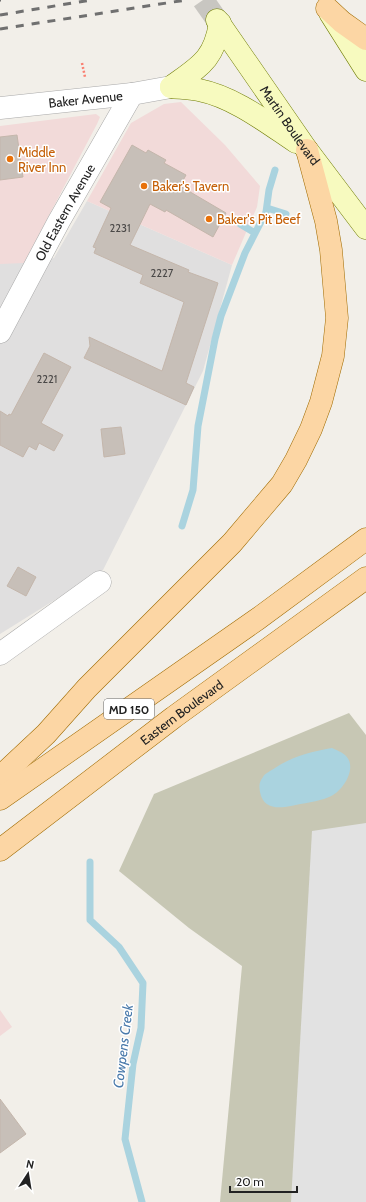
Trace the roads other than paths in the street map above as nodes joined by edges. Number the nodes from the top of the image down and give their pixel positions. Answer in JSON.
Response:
{"nodes":[{"id":1,"x":366,"y":39,"type":"edge"},
{"id":2,"x":366,"y":70,"type":"edge"},
{"id":3,"x":171,"y":88,"type":"junction"},
{"id":4,"x":132,"y":94,"type":"junction"},
{"id":5,"x":0,"y":108,"type":"edge"},
{"id":6,"x":307,"y":150,"type":"junction"},
{"id":7,"x":366,"y":228,"type":"edge"},
{"id":8,"x":0,"y":332,"type":"edge"},
{"id":9,"x":366,"y":539,"type":"edge"},
{"id":10,"x":366,"y":578,"type":"edge"},
{"id":11,"x":100,"y":582,"type":"dead end"},
{"id":12,"x":0,"y":654,"type":"edge"},
{"id":13,"x":0,"y":777,"type":"edge"},
{"id":14,"x":0,"y":799,"type":"edge"},
{"id":15,"x":0,"y":850,"type":"edge"}],
"edges":[{"from":1,"to":2,"type":"main road"},
{"from":3,"to":4,"type":"street","name":"Baker Avenue"},
{"from":3,"to":6,"type":"main road"},
{"from":3,"to":6,"type":"main road","name":"Martin Boulevard"},
{"from":4,"to":5,"type":"street","name":"Baker Avenue"},
{"from":4,"to":8,"type":"street","name":"Old Eastern Avenue"},
{"from":6,"to":7,"type":"main road","name":"Martin Boulevard"},
{"from":6,"to":13,"type":"main road"},
{"from":9,"to":14,"type":"main road","number":"MD 150"},
{"from":10,"to":15,"type":"main road","name":"Eastern Boulevard","number":"MD 150"},
{"from":11,"to":12,"type":"street"}]}
